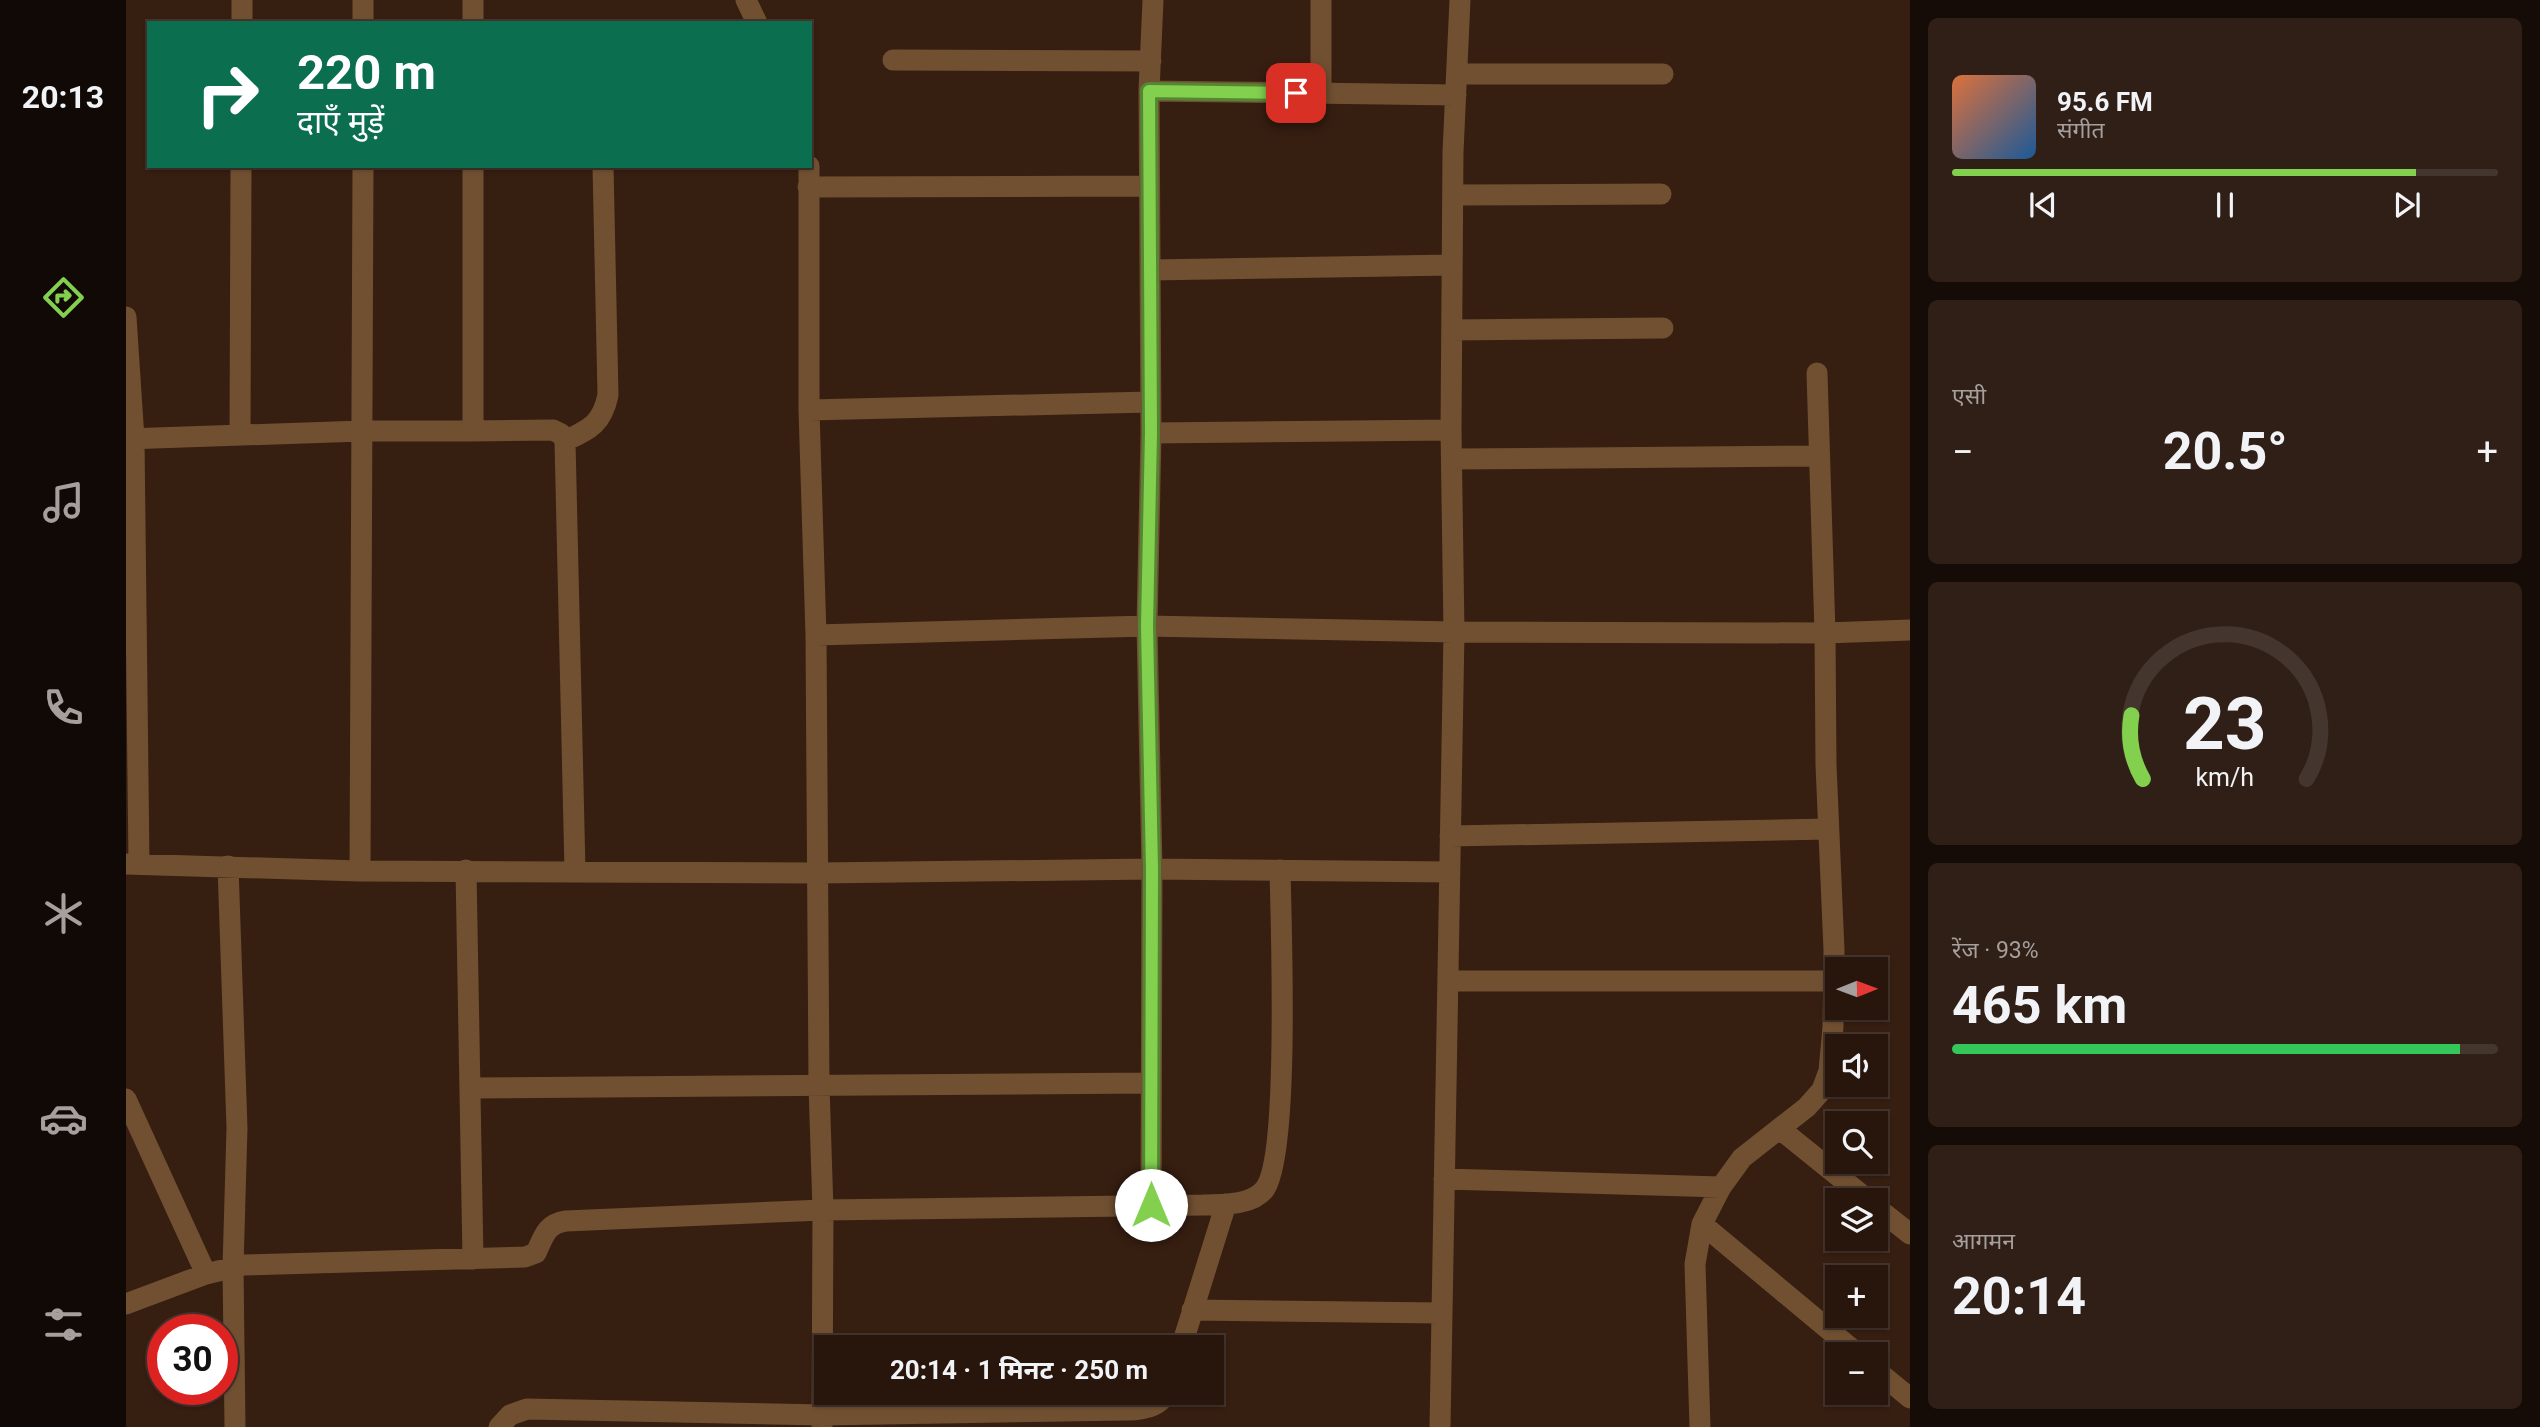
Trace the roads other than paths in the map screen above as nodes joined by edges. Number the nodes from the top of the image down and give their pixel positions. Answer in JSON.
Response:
{"nodes":[{"id":1,"x":242,"y":0,"type":"edge"},
{"id":2,"x":363,"y":0,"type":"edge"},
{"id":3,"x":474,"y":0,"type":"edge"},
{"id":4,"x":746,"y":0,"type":"edge"},
{"id":5,"x":1153,"y":0,"type":"edge"},
{"id":6,"x":1321,"y":0,"type":"edge"},
{"id":7,"x":1460,"y":0,"type":"edge"},
{"id":8,"x":242,"y":21,"type":"edge"},
{"id":9,"x":363,"y":21,"type":"edge"},
{"id":10,"x":474,"y":21,"type":"edge"},
{"id":11,"x":756,"y":21,"type":"edge"},
{"id":12,"x":893,"y":60,"type":"dead end"},
{"id":13,"x":1151,"y":61,"type":"junction"},
{"id":14,"x":1663,"y":74,"type":"dead end"},
{"id":15,"x":1457,"y":85,"type":"junction"},
{"id":16,"x":1149,"y":91,"type":"junction"},
{"id":17,"x":1321,"y":93,"type":"junction"},
{"id":18,"x":242,"y":168,"type":"edge"},
{"id":19,"x":363,"y":168,"type":"edge"},
{"id":20,"x":474,"y":168,"type":"edge"},
{"id":21,"x":603,"y":168,"type":"edge"},
{"id":22,"x":808,"y":177,"type":"edge"},
{"id":23,"x":1149,"y":186,"type":"junction"},
{"id":24,"x":1661,"y":194,"type":"dead end"},
{"id":25,"x":1453,"y":195,"type":"junction"},
{"id":26,"x":1452,"y":265,"type":"junction"},
{"id":27,"x":1150,"y":270,"type":"junction"},
{"id":28,"x":126,"y":317,"type":"edge"},
{"id":29,"x":1663,"y":328,"type":"dead end"},
{"id":30,"x":1452,"y":330,"type":"junction"},
{"id":31,"x":1817,"y":373,"type":"dead end"},
{"id":32,"x":1150,"y":402,"type":"junction"},
{"id":33,"x":809,"y":410,"type":"junction"},
{"id":34,"x":474,"y":430,"type":"junction"},
{"id":35,"x":1451,"y":430,"type":"junction"},
{"id":36,"x":362,"y":431,"type":"junction"},
{"id":37,"x":1151,"y":433,"type":"junction"},
{"id":38,"x":240,"y":435,"type":"junction"},
{"id":39,"x":130,"y":439,"type":"edge"},
{"id":40,"x":565,"y":441,"type":"junction"},
{"id":41,"x":1819,"y":456,"type":"junction"},
{"id":42,"x":1452,"y":459,"type":"junction"},
{"id":43,"x":1147,"y":626,"type":"junction"},
{"id":44,"x":1910,"y":630,"type":"edge"},
{"id":45,"x":1454,"y":632,"type":"junction"},
{"id":46,"x":1825,"y":633,"type":"junction"},
{"id":47,"x":816,"y":635,"type":"junction"},
{"id":48,"x":1828,"y":828,"type":"junction"},
{"id":49,"x":1450,"y":836,"type":"junction"},
{"id":50,"x":132,"y":864,"type":"edge"},
{"id":51,"x":228,"y":866,"type":"junction"},
{"id":52,"x":1152,"y":869,"type":"junction"},
{"id":53,"x":466,"y":870,"type":"junction"},
{"id":54,"x":1280,"y":870,"type":"junction"},
{"id":55,"x":360,"y":871,"type":"junction"},
{"id":56,"x":575,"y":871,"type":"junction"},
{"id":57,"x":1450,"y":872,"type":"junction"},
{"id":58,"x":818,"y":873,"type":"junction"},
{"id":59,"x":1832,"y":957,"type":"edge"},
{"id":60,"x":1448,"y":981,"type":"junction"},
{"id":61,"x":1825,"y":981,"type":"edge"},
{"id":62,"x":1831,"y":1020,"type":"edge"},
{"id":63,"x":1151,"y":1083,"type":"junction"},
{"id":64,"x":818,"y":1086,"type":"junction"},
{"id":65,"x":470,"y":1088,"type":"junction"},
{"id":66,"x":126,"y":1099,"type":"edge"},
{"id":67,"x":1780,"y":1129,"type":"junction"},
{"id":68,"x":1444,"y":1179,"type":"junction"},
{"id":69,"x":1721,"y":1187,"type":"junction"},
{"id":70,"x":1853,"y":1188,"type":"edge"},
{"id":71,"x":1226,"y":1204,"type":"junction"},
{"id":72,"x":1151,"y":1205,"type":"junction"},
{"id":73,"x":823,"y":1210,"type":"junction"},
{"id":74,"x":1888,"y":1217,"type":"edge"},
{"id":75,"x":1702,"y":1224,"type":"junction"},
{"id":76,"x":1910,"y":1234,"type":"edge"},
{"id":77,"x":473,"y":1259,"type":"junction"},
{"id":78,"x":233,"y":1267,"type":"junction"},
{"id":79,"x":206,"y":1274,"type":"junction"},
{"id":80,"x":126,"y":1304,"type":"edge"},
{"id":81,"x":1192,"y":1310,"type":"junction"},
{"id":82,"x":1441,"y":1313,"type":"junction"},
{"id":83,"x":1185,"y":1335,"type":"edge"},
{"id":84,"x":1843,"y":1342,"type":"edge"},
{"id":85,"x":1888,"y":1380,"type":"edge"},
{"id":86,"x":1910,"y":1398,"type":"edge"},
{"id":87,"x":1152,"y":1405,"type":"edge"},
{"id":88,"x":822,"y":1421,"type":"edge"},
{"id":89,"x":235,"y":1427,"type":"edge"},
{"id":90,"x":499,"y":1427,"type":"edge"},
{"id":91,"x":1440,"y":1427,"type":"edge"},
{"id":92,"x":1700,"y":1427,"type":"edge"}],
"edges":[{"from":1,"to":8,"type":"street"},
{"from":2,"to":9,"type":"street"},
{"from":3,"to":10,"type":"street"},
{"from":4,"to":11,"type":"street"},
{"from":5,"to":13,"type":"street"},
{"from":6,"to":17,"type":"street"},
{"from":7,"to":15,"type":"street"},
{"from":12,"to":13,"type":"street"},
{"from":13,"to":16,"type":"street"},
{"from":14,"to":15,"type":"street"},
{"from":15,"to":17,"type":"street"},
{"from":15,"to":25,"type":"street"},
{"from":16,"to":17,"type":"street"},
{"from":16,"to":23,"type":"street"},
{"from":18,"to":38,"type":"street"},
{"from":19,"to":36,"type":"street"},
{"from":20,"to":34,"type":"street"},
{"from":21,"to":40,"type":"street"},
{"from":22,"to":23,"type":"street"},
{"from":22,"to":33,"type":"street"},
{"from":23,"to":27,"type":"street"},
{"from":24,"to":25,"type":"street"},
{"from":25,"to":26,"type":"street"},
{"from":26,"to":27,"type":"street"},
{"from":26,"to":30,"type":"street"},
{"from":27,"to":32,"type":"street"},
{"from":28,"to":39,"type":"street"},
{"from":29,"to":30,"type":"street"},
{"from":30,"to":35,"type":"street"},
{"from":31,"to":41,"type":"street"},
{"from":32,"to":33,"type":"street"},
{"from":32,"to":37,"type":"street"},
{"from":33,"to":47,"type":"street"},
{"from":34,"to":36,"type":"street"},
{"from":34,"to":40,"type":"street"},
{"from":35,"to":37,"type":"street"},
{"from":35,"to":42,"type":"street"},
{"from":36,"to":38,"type":"street"},
{"from":36,"to":55,"type":"street"},
{"from":37,"to":43,"type":"street"},
{"from":38,"to":39,"type":"street"},
{"from":39,"to":50,"type":"street"},
{"from":40,"to":56,"type":"street"},
{"from":41,"to":42,"type":"street"},
{"from":41,"to":46,"type":"street"},
{"from":42,"to":45,"type":"street"},
{"from":43,"to":45,"type":"street"},
{"from":43,"to":47,"type":"street"},
{"from":43,"to":52,"type":"street"},
{"from":44,"to":46,"type":"street"},
{"from":45,"to":46,"type":"street"},
{"from":45,"to":49,"type":"street"},
{"from":46,"to":48,"type":"street"},
{"from":47,"to":58,"type":"street"},
{"from":48,"to":49,"type":"street"},
{"from":48,"to":59,"type":"street"},
{"from":49,"to":57,"type":"street"},
{"from":50,"to":51,"type":"street"},
{"from":51,"to":55,"type":"street"},
{"from":51,"to":78,"type":"street"},
{"from":52,"to":54,"type":"street"},
{"from":52,"to":58,"type":"street"},
{"from":52,"to":63,"type":"street"},
{"from":53,"to":55,"type":"street"},
{"from":53,"to":56,"type":"street"},
{"from":53,"to":65,"type":"street"},
{"from":54,"to":57,"type":"street"},
{"from":54,"to":71,"type":"street"},
{"from":56,"to":58,"type":"street"},
{"from":57,"to":60,"type":"street"},
{"from":58,"to":64,"type":"street"},
{"from":60,"to":61,"type":"street"},
{"from":60,"to":68,"type":"street"},
{"from":62,"to":67,"type":"street"},
{"from":63,"to":64,"type":"street"},
{"from":63,"to":72,"type":"street"},
{"from":64,"to":65,"type":"street"},
{"from":64,"to":73,"type":"street"},
{"from":65,"to":77,"type":"street"},
{"from":66,"to":79,"type":"street"},
{"from":67,"to":69,"type":"street"},
{"from":67,"to":70,"type":"street"},
{"from":68,"to":69,"type":"street"},
{"from":68,"to":82,"type":"street"},
{"from":69,"to":75,"type":"street"},
{"from":71,"to":72,"type":"street"},
{"from":71,"to":81,"type":"street"},
{"from":72,"to":73,"type":"street"},
{"from":73,"to":77,"type":"street"},
{"from":73,"to":88,"type":"street"},
{"from":74,"to":76,"type":"street"},
{"from":75,"to":84,"type":"street"},
{"from":75,"to":92,"type":"street"},
{"from":77,"to":78,"type":"street"},
{"from":78,"to":79,"type":"street"},
{"from":78,"to":89,"type":"street"},
{"from":79,"to":80,"type":"street"},
{"from":81,"to":82,"type":"street"},
{"from":81,"to":83,"type":"street"},
{"from":82,"to":91,"type":"street"},
{"from":85,"to":86,"type":"street"},
{"from":87,"to":88,"type":"street"},
{"from":88,"to":90,"type":"street"}]}
